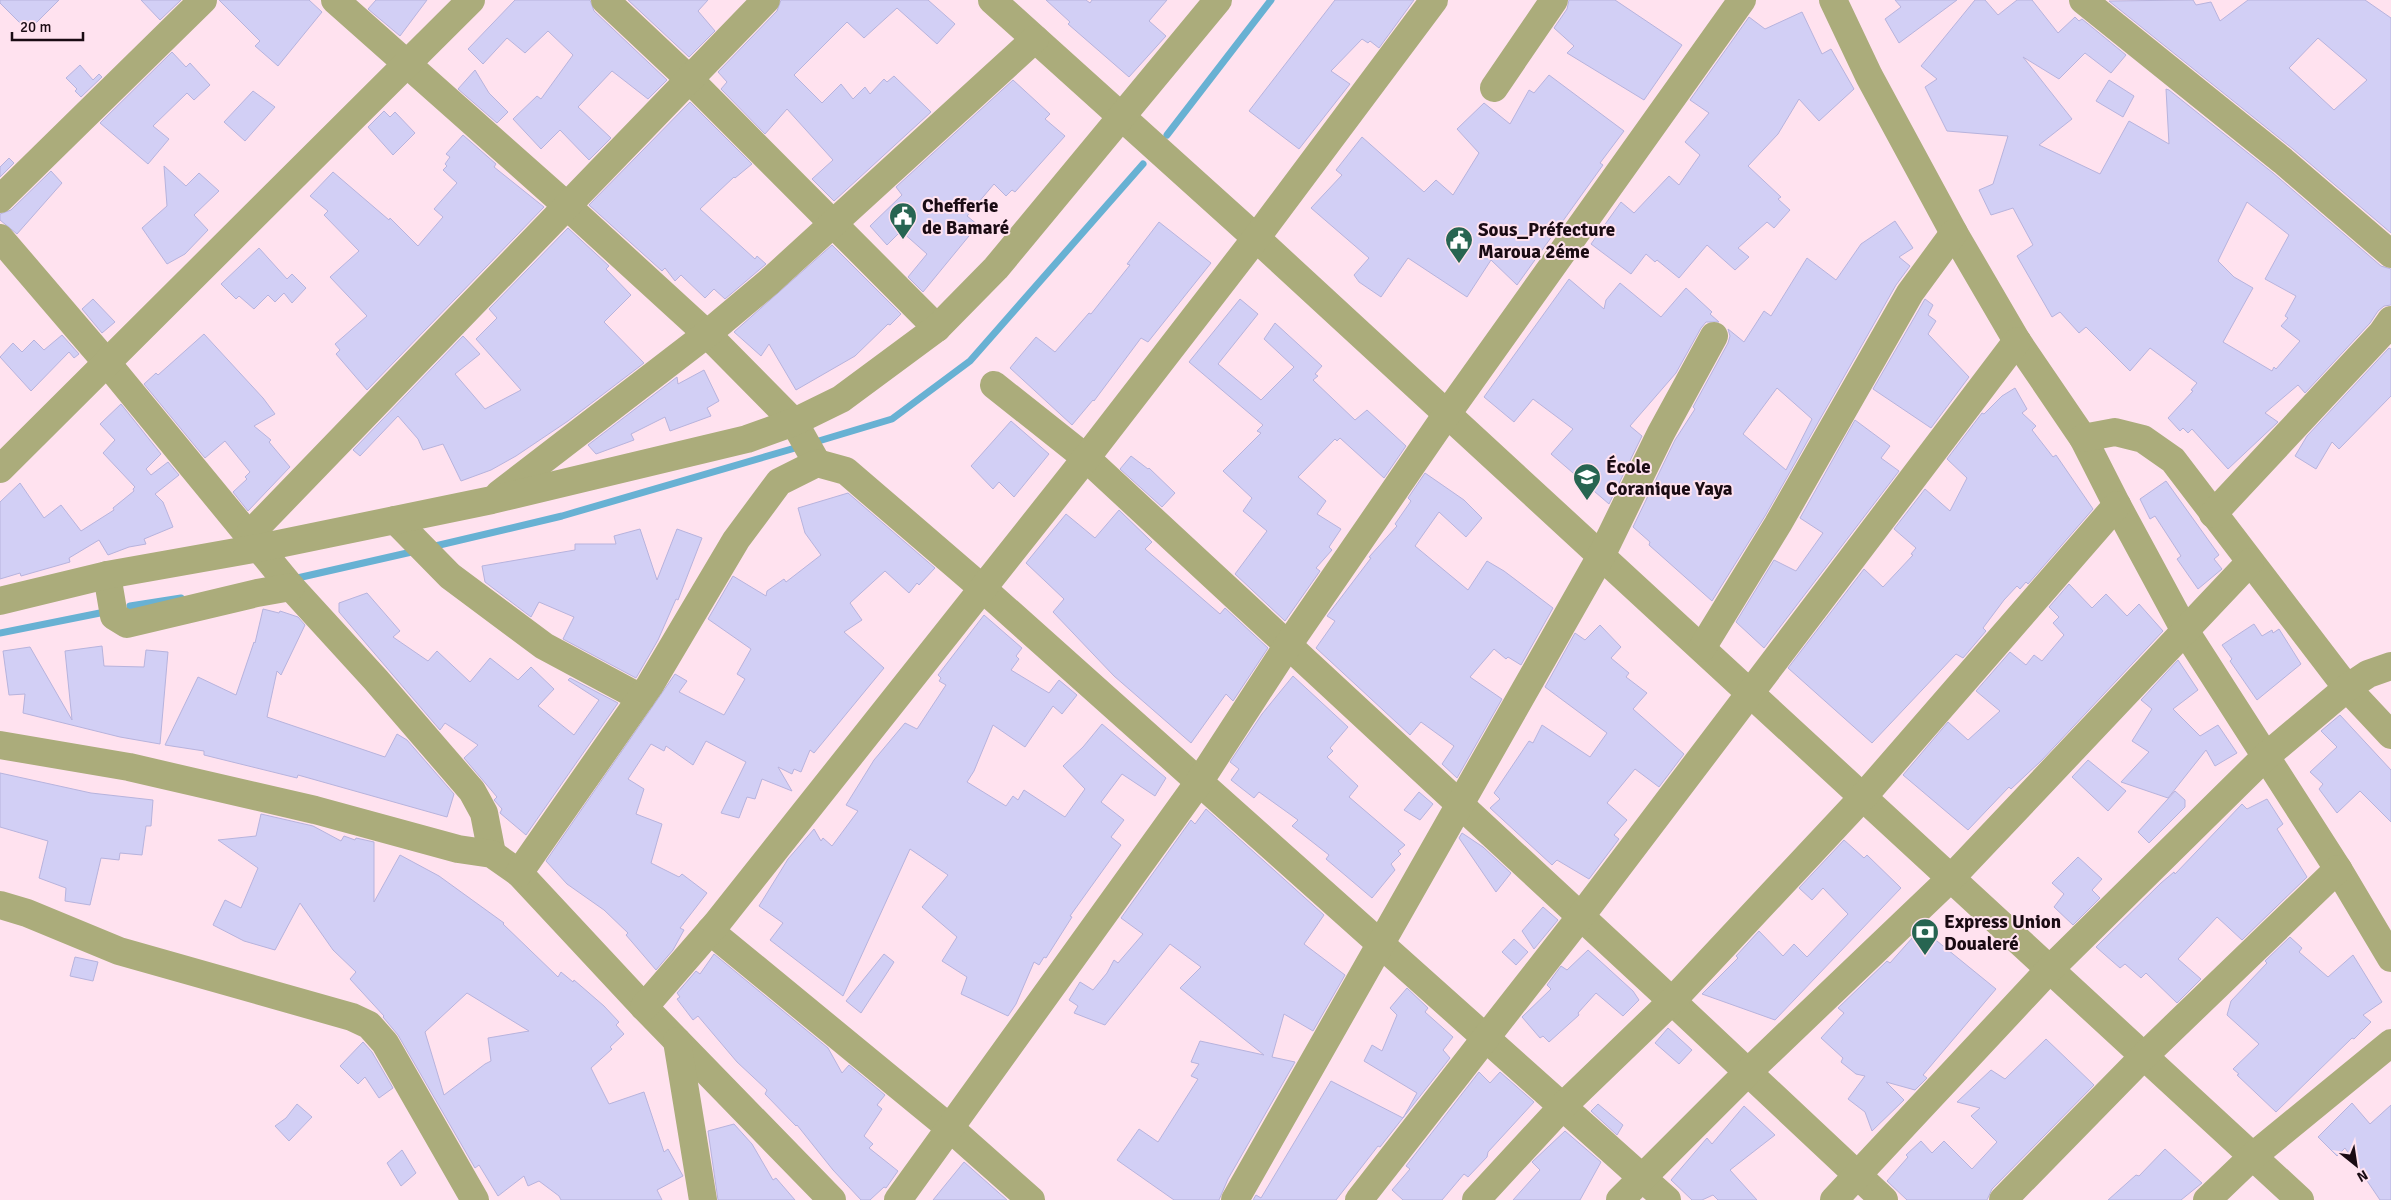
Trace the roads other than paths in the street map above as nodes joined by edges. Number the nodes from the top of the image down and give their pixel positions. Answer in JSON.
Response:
{"nodes":[{"id":1,"x":203,"y":0,"type":"edge"},
{"id":2,"x":335,"y":0,"type":"edge"},
{"id":3,"x":471,"y":0,"type":"edge"},
{"id":4,"x":605,"y":0,"type":"edge"},
{"id":5,"x":766,"y":0,"type":"edge"},
{"id":6,"x":992,"y":0,"type":"edge"},
{"id":7,"x":1218,"y":0,"type":"edge"},
{"id":8,"x":1434,"y":0,"type":"edge"},
{"id":9,"x":1554,"y":0,"type":"edge"},
{"id":10,"x":1742,"y":0,"type":"edge"},
{"id":11,"x":1834,"y":0,"type":"edge"},
{"id":12,"x":2083,"y":0,"type":"edge"},
{"id":13,"x":1035,"y":39,"type":"junction"},
{"id":14,"x":408,"y":64,"type":"junction"},
{"id":15,"x":689,"y":79,"type":"junction"},
{"id":16,"x":1494,"y":88,"type":"dead end"},
{"id":17,"x":1122,"y":116,"type":"junction"},
{"id":18,"x":0,"y":198,"type":"edge"},
{"id":19,"x":567,"y":206,"type":"junction"},
{"id":20,"x":832,"y":224,"type":"junction"},
{"id":21,"x":1954,"y":233,"type":"junction"},
{"id":22,"x":0,"y":238,"type":"edge"},
{"id":23,"x":1256,"y":238,"type":"junction"},
{"id":24,"x":2391,"y":254,"type":"edge"},
{"id":25,"x":2391,"y":320,"type":"edge"},
{"id":26,"x":937,"y":328,"type":"junction"},
{"id":27,"x":707,"y":334,"type":"junction"},
{"id":28,"x":1714,"y":336,"type":"dead end"},
{"id":29,"x":2017,"y":342,"type":"junction"},
{"id":30,"x":106,"y":363,"type":"junction"},
{"id":31,"x":994,"y":386,"type":"dead end"},
{"id":32,"x":1447,"y":414,"type":"junction"},
{"id":33,"x":794,"y":422,"type":"junction"},
{"id":34,"x":2082,"y":438,"type":"junction"},
{"id":35,"x":1086,"y":458,"type":"junction"},
{"id":36,"x":816,"y":463,"type":"junction"},
{"id":37,"x":0,"y":469,"type":"edge"},
{"id":38,"x":492,"y":500,"type":"junction"},
{"id":39,"x":2117,"y":505,"type":"junction"},
{"id":40,"x":2213,"y":514,"type":"junction"},
{"id":41,"x":395,"y":520,"type":"junction"},
{"id":42,"x":254,"y":542,"type":"junction"},
{"id":43,"x":1601,"y":556,"type":"junction"},
{"id":44,"x":2250,"y":562,"type":"junction"},
{"id":45,"x":107,"y":576,"type":"junction"},
{"id":46,"x":291,"y":587,"type":"junction"},
{"id":47,"x":982,"y":588,"type":"junction"},
{"id":48,"x":0,"y":601,"type":"edge"},
{"id":49,"x":2184,"y":629,"type":"junction"},
{"id":50,"x":1288,"y":645,"type":"junction"},
{"id":51,"x":1702,"y":648,"type":"junction"},
{"id":52,"x":2391,"y":666,"type":"edge"},
{"id":53,"x":2347,"y":688,"type":"junction"},
{"id":54,"x":1750,"y":693,"type":"junction"},
{"id":55,"x":641,"y":698,"type":"junction"},
{"id":56,"x":2391,"y":735,"type":"edge"},
{"id":57,"x":0,"y":745,"type":"edge"},
{"id":58,"x":2265,"y":757,"type":"junction"},
{"id":59,"x":1199,"y":782,"type":"junction"},
{"id":60,"x":1862,"y":798,"type":"junction"},
{"id":61,"x":1461,"y":805,"type":"junction"},
{"id":62,"x":492,"y":854,"type":"junction"},
{"id":63,"x":2338,"y":869,"type":"junction"},
{"id":64,"x":518,"y":873,"type":"junction"},
{"id":65,"x":1951,"y":878,"type":"junction"},
{"id":66,"x":0,"y":905,"type":"edge"},
{"id":67,"x":1581,"y":916,"type":"junction"},
{"id":68,"x":710,"y":931,"type":"junction"},
{"id":69,"x":1380,"y":943,"type":"junction"},
{"id":70,"x":2391,"y":958,"type":"edge"},
{"id":71,"x":2050,"y":969,"type":"junction"},
{"id":72,"x":1672,"y":1001,"type":"junction"},
{"id":73,"x":644,"y":1007,"type":"junction"},
{"id":74,"x":1486,"y":1040,"type":"junction"},
{"id":75,"x":677,"y":1041,"type":"junction"},
{"id":76,"x":2391,"y":1042,"type":"edge"},
{"id":77,"x":2144,"y":1056,"type":"junction"},
{"id":78,"x":1748,"y":1072,"type":"junction"},
{"id":79,"x":1563,"y":1106,"type":"junction"},
{"id":80,"x":950,"y":1129,"type":"junction"},
{"id":81,"x":2253,"y":1156,"type":"junction"},
{"id":82,"x":1858,"y":1175,"type":"junction"},
{"id":83,"x":1643,"y":1178,"type":"junction"},
{"id":84,"x":475,"y":1200,"type":"edge"},
{"id":85,"x":703,"y":1200,"type":"edge"},
{"id":86,"x":832,"y":1200,"type":"edge"},
{"id":87,"x":898,"y":1200,"type":"edge"},
{"id":88,"x":1031,"y":1200,"type":"edge"},
{"id":89,"x":1235,"y":1200,"type":"edge"},
{"id":90,"x":1359,"y":1200,"type":"edge"},
{"id":91,"x":1476,"y":1200,"type":"edge"},
{"id":92,"x":1620,"y":1200,"type":"edge"},
{"id":93,"x":1667,"y":1200,"type":"edge"},
{"id":94,"x":1834,"y":1200,"type":"edge"},
{"id":95,"x":1884,"y":1200,"type":"edge"},
{"id":96,"x":2003,"y":1200,"type":"edge"},
{"id":97,"x":2208,"y":1200,"type":"edge"},
{"id":98,"x":2300,"y":1200,"type":"edge"}],
"edges":[{"from":1,"to":18,"type":"street"},
{"from":2,"to":14,"type":"street"},
{"from":3,"to":14,"type":"street"},
{"from":4,"to":15,"type":"street"},
{"from":5,"to":15,"type":"street"},
{"from":6,"to":13,"type":"street"},
{"from":7,"to":17,"type":"street"},
{"from":8,"to":23,"type":"street"},
{"from":9,"to":16,"type":"street"},
{"from":10,"to":32,"type":"street"},
{"from":11,"to":21,"type":"street"},
{"from":12,"to":24,"type":"street"},
{"from":13,"to":17,"type":"street"},
{"from":13,"to":20,"type":"street"},
{"from":14,"to":19,"type":"street"},
{"from":14,"to":30,"type":"street"},
{"from":15,"to":19,"type":"street"},
{"from":15,"to":20,"type":"street"},
{"from":17,"to":23,"type":"street"},
{"from":17,"to":26,"type":"street"},
{"from":19,"to":27,"type":"street"},
{"from":19,"to":42,"type":"street"},
{"from":20,"to":26,"type":"street"},
{"from":20,"to":27,"type":"street"},
{"from":21,"to":29,"type":"street"},
{"from":21,"to":51,"type":"street"},
{"from":22,"to":30,"type":"street"},
{"from":23,"to":32,"type":"street"},
{"from":23,"to":35,"type":"street"},
{"from":25,"to":40,"type":"street"},
{"from":26,"to":33,"type":"street"},
{"from":27,"to":33,"type":"street"},
{"from":27,"to":38,"type":"street"},
{"from":28,"to":43,"type":"street"},
{"from":29,"to":34,"type":"street"},
{"from":29,"to":54,"type":"street"},
{"from":30,"to":37,"type":"street"},
{"from":30,"to":42,"type":"street"},
{"from":31,"to":35,"type":"street"},
{"from":32,"to":43,"type":"street"},
{"from":32,"to":50,"type":"street"},
{"from":33,"to":36,"type":"street"},
{"from":33,"to":38,"type":"street"},
{"from":34,"to":39,"type":"street"},
{"from":34,"to":40,"type":"street"},
{"from":35,"to":47,"type":"street"},
{"from":35,"to":50,"type":"street"},
{"from":36,"to":47,"type":"street"},
{"from":36,"to":55,"type":"street"},
{"from":38,"to":41,"type":"street"},
{"from":39,"to":49,"type":"street"},
{"from":39,"to":60,"type":"street"},
{"from":40,"to":44,"type":"street"},
{"from":41,"to":42,"type":"street"},
{"from":41,"to":55,"type":"street"},
{"from":42,"to":45,"type":"street"},
{"from":42,"to":46,"type":"street"},
{"from":43,"to":51,"type":"street"},
{"from":43,"to":61,"type":"street"},
{"from":44,"to":49,"type":"street"},
{"from":44,"to":53,"type":"street"},
{"from":45,"to":46,"type":"street"},
{"from":45,"to":48,"type":"street"},
{"from":46,"to":62,"type":"street"},
{"from":47,"to":59,"type":"street"},
{"from":47,"to":68,"type":"street"},
{"from":49,"to":58,"type":"street"},
{"from":49,"to":65,"type":"street"},
{"from":50,"to":59,"type":"street"},
{"from":50,"to":61,"type":"street"},
{"from":51,"to":54,"type":"street"},
{"from":52,"to":53,"type":"street"},
{"from":53,"to":56,"type":"street"},
{"from":53,"to":58,"type":"street"},
{"from":54,"to":60,"type":"street"},
{"from":54,"to":67,"type":"street"},
{"from":55,"to":64,"type":"street"},
{"from":57,"to":62,"type":"street"},
{"from":58,"to":63,"type":"street"},
{"from":58,"to":71,"type":"street"},
{"from":59,"to":69,"type":"street"},
{"from":59,"to":80,"type":"street"},
{"from":60,"to":65,"type":"street"},
{"from":60,"to":72,"type":"street"},
{"from":61,"to":67,"type":"street"},
{"from":61,"to":69,"type":"street"},
{"from":62,"to":64,"type":"street"},
{"from":63,"to":70,"type":"street"},
{"from":63,"to":77,"type":"street"},
{"from":64,"to":73,"type":"street"},
{"from":65,"to":71,"type":"street"},
{"from":65,"to":78,"type":"street"},
{"from":66,"to":84,"type":"street"},
{"from":67,"to":72,"type":"street"},
{"from":67,"to":74,"type":"street"},
{"from":68,"to":73,"type":"street"},
{"from":68,"to":80,"type":"street"},
{"from":69,"to":74,"type":"street"},
{"from":69,"to":89,"type":"street"},
{"from":71,"to":77,"type":"street"},
{"from":71,"to":82,"type":"street"},
{"from":72,"to":78,"type":"street"},
{"from":72,"to":79,"type":"street"},
{"from":73,"to":75,"type":"street"},
{"from":74,"to":79,"type":"street"},
{"from":74,"to":90,"type":"street"},
{"from":75,"to":85,"type":"street"},
{"from":75,"to":86,"type":"street"},
{"from":76,"to":81,"type":"street"},
{"from":77,"to":81,"type":"street"},
{"from":77,"to":96,"type":"street"},
{"from":78,"to":82,"type":"street"},
{"from":78,"to":83,"type":"street"},
{"from":79,"to":83,"type":"street"},
{"from":79,"to":91,"type":"street"},
{"from":80,"to":87,"type":"street"},
{"from":80,"to":88,"type":"street"},
{"from":81,"to":97,"type":"street"},
{"from":81,"to":98,"type":"street"},
{"from":82,"to":94,"type":"street"},
{"from":82,"to":95,"type":"street"},
{"from":83,"to":92,"type":"street"},
{"from":83,"to":93,"type":"street"}]}
